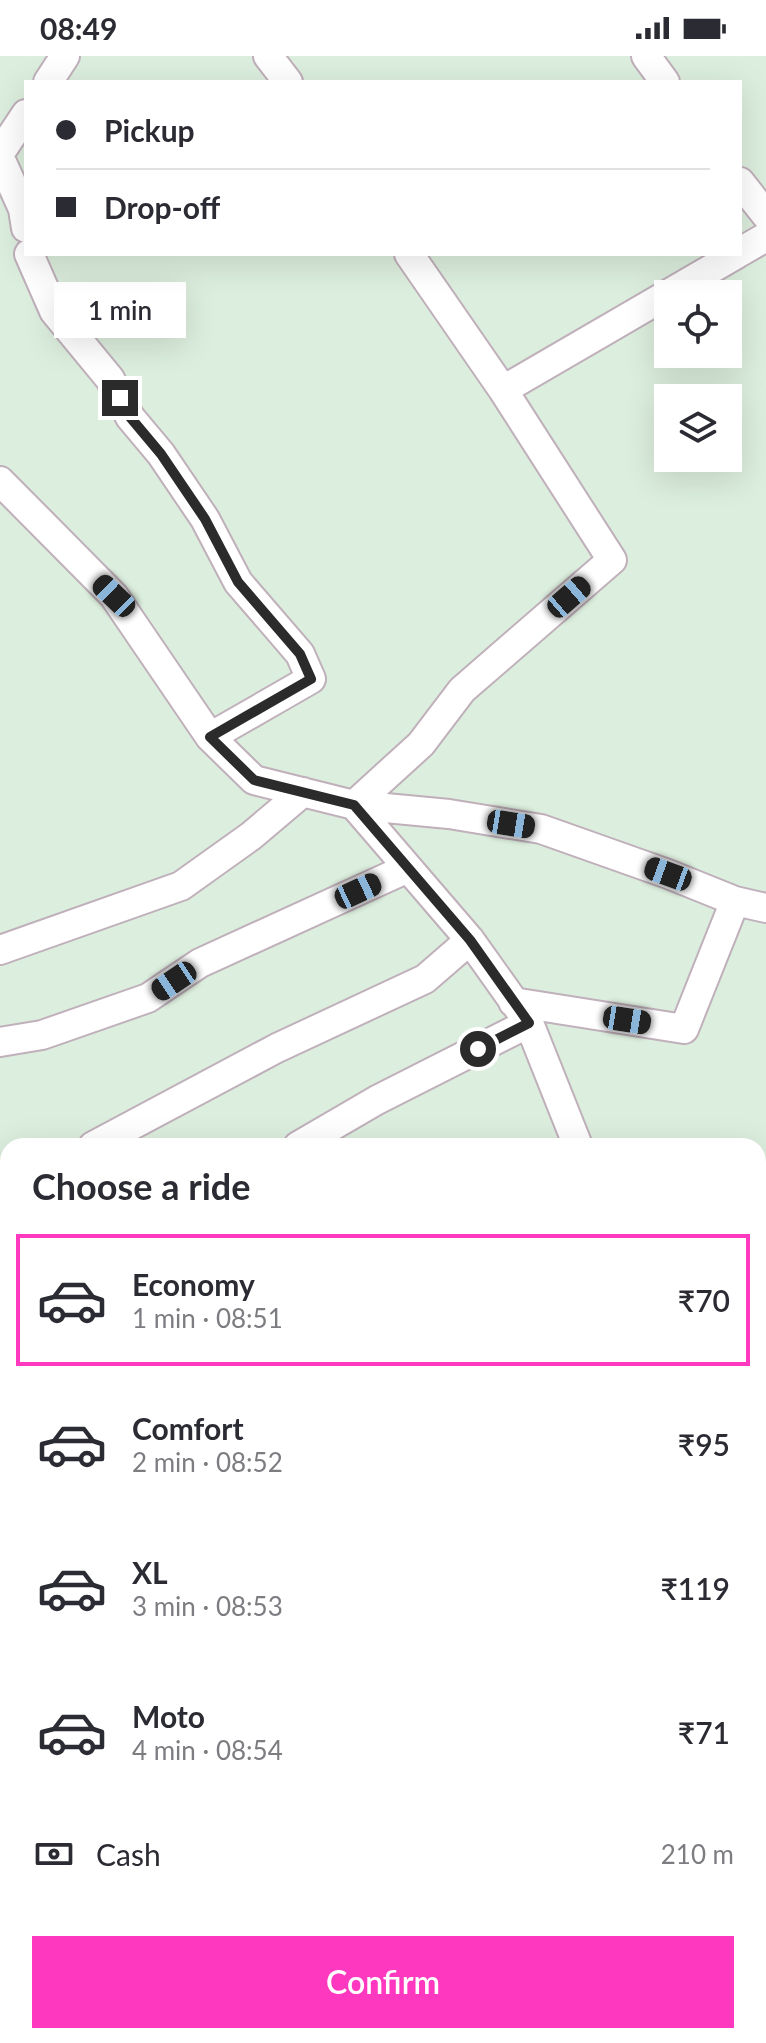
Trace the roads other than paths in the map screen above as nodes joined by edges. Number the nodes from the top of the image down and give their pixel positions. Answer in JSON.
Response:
{"nodes":[{"id":1,"x":65,"y":56,"type":"edge"},
{"id":2,"x":268,"y":56,"type":"edge"},
{"id":3,"x":646,"y":56,"type":"edge"},
{"id":4,"x":49,"y":80,"type":"edge"},
{"id":5,"x":286,"y":80,"type":"edge"},
{"id":6,"x":664,"y":80,"type":"edge"},
{"id":7,"x":24,"y":117,"type":"edge"},
{"id":8,"x":0,"y":155,"type":"edge"},
{"id":9,"x":742,"y":185,"type":"edge"},
{"id":10,"x":24,"y":215,"type":"edge"},
{"id":11,"x":766,"y":215,"type":"edge"},
{"id":12,"x":766,"y":237,"type":"edge"},
{"id":13,"x":742,"y":251,"type":"edge"},
{"id":14,"x":30,"y":256,"type":"edge"},
{"id":15,"x":410,"y":256,"type":"edge"},
{"id":16,"x":734,"y":256,"type":"edge"},
{"id":17,"x":692,"y":280,"type":"edge"},
{"id":18,"x":654,"y":302,"type":"edge"},
{"id":19,"x":503,"y":390,"type":"junction"},
{"id":20,"x":0,"y":481,"type":"edge"},
{"id":21,"x":210,"y":737,"type":"junction"},
{"id":22,"x":303,"y":792,"type":"junction"},
{"id":23,"x":354,"y":805,"type":"junction"},
{"id":24,"x":408,"y":868,"type":"junction"},
{"id":25,"x":735,"y":901,"type":"junction"},
{"id":26,"x":766,"y":908,"type":"edge"},
{"id":27,"x":470,"y":940,"type":"junction"},
{"id":28,"x":0,"y":950,"type":"edge"},
{"id":29,"x":521,"y":1012,"type":"junction"},
{"id":30,"x":0,"y":1042,"type":"edge"},
{"id":31,"x":108,"y":1138,"type":"edge"},
{"id":32,"x":312,"y":1138,"type":"edge"},
{"id":33,"x":575,"y":1138,"type":"edge"}],
"edges":[{"from":1,"to":4,"type":"street"},
{"from":2,"to":5,"type":"street"},
{"from":3,"to":6,"type":"street"},
{"from":7,"to":8,"type":"street"},
{"from":8,"to":10,"type":"street"},
{"from":9,"to":11,"type":"street"},
{"from":12,"to":13,"type":"street"},
{"from":14,"to":21,"type":"street"},
{"from":15,"to":19,"type":"street"},
{"from":16,"to":17,"type":"street"},
{"from":18,"to":19,"type":"street"},
{"from":19,"to":23,"type":"street"},
{"from":20,"to":21,"type":"street"},
{"from":21,"to":22,"type":"street"},
{"from":22,"to":23,"type":"street"},
{"from":22,"to":28,"type":"street"},
{"from":23,"to":24,"type":"street"},
{"from":23,"to":25,"type":"street"},
{"from":24,"to":27,"type":"street"},
{"from":24,"to":30,"type":"street"},
{"from":25,"to":26,"type":"street"},
{"from":25,"to":29,"type":"street"},
{"from":27,"to":29,"type":"street"},
{"from":27,"to":31,"type":"street"},
{"from":29,"to":32,"type":"street"},
{"from":29,"to":33,"type":"street"}]}
